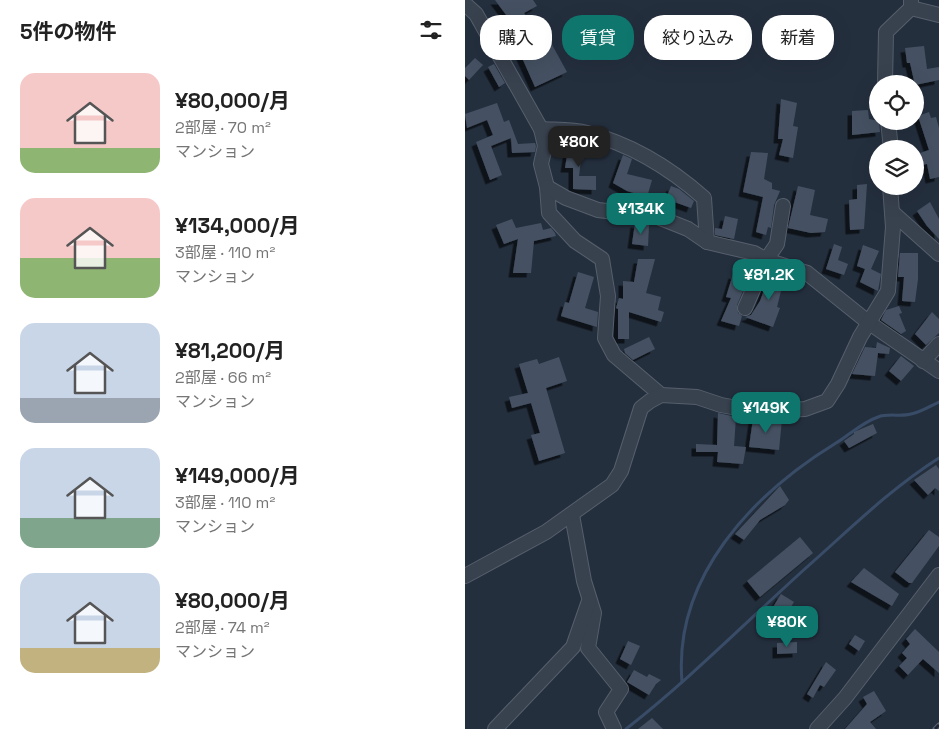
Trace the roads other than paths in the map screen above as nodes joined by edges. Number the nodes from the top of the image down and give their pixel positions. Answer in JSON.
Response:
{"nodes":[{"id":1,"x":465,"y":4,"type":"edge"},
{"id":2,"x":911,"y":4,"type":"edge"},
{"id":3,"x":939,"y":15,"type":"edge"},
{"id":4,"x":885,"y":75,"type":"edge"},
{"id":5,"x":541,"y":129,"type":"junction"},
{"id":6,"x":547,"y":187,"type":"junction"},
{"id":7,"x":891,"y":195,"type":"edge"},
{"id":8,"x":783,"y":206,"type":"dead end"},
{"id":9,"x":892,"y":212,"type":"junction"},
{"id":10,"x":707,"y":242,"type":"junction"},
{"id":11,"x":939,"y":254,"type":"edge"},
{"id":12,"x":766,"y":260,"type":"junction"},
{"id":13,"x":745,"y":308,"type":"dead end"},
{"id":14,"x":868,"y":322,"type":"junction"},
{"id":15,"x":939,"y":344,"type":"edge"},
{"id":16,"x":923,"y":361,"type":"junction"},
{"id":17,"x":939,"y":371,"type":"edge"},
{"id":18,"x":661,"y":396,"type":"junction"},
{"id":19,"x":572,"y":515,"type":"junction"},
{"id":20,"x":939,"y":575,"type":"edge"},
{"id":21,"x":465,"y":576,"type":"edge"},
{"id":22,"x":589,"y":601,"type":"junction"},
{"id":23,"x":495,"y":729,"type":"edge"},
{"id":24,"x":614,"y":729,"type":"edge"},
{"id":25,"x":817,"y":729,"type":"edge"}],
"edges":[{"from":1,"to":5,"type":"street"},
{"from":2,"to":3,"type":"street"},
{"from":2,"to":4,"type":"street"},
{"from":5,"to":6,"type":"street"},
{"from":5,"to":10,"type":"street"},
{"from":6,"to":10,"type":"street"},
{"from":6,"to":18,"type":"street"},
{"from":7,"to":9,"type":"street"},
{"from":8,"to":12,"type":"street"},
{"from":9,"to":11,"type":"street"},
{"from":9,"to":14,"type":"street"},
{"from":10,"to":12,"type":"street"},
{"from":12,"to":13,"type":"street"},
{"from":12,"to":14,"type":"street"},
{"from":14,"to":16,"type":"street"},
{"from":14,"to":18,"type":"street"},
{"from":15,"to":16,"type":"street"},
{"from":16,"to":17,"type":"street"},
{"from":18,"to":19,"type":"street"},
{"from":19,"to":21,"type":"street"},
{"from":19,"to":22,"type":"street"},
{"from":20,"to":25,"type":"street"},
{"from":22,"to":23,"type":"street"},
{"from":22,"to":24,"type":"street"}]}
